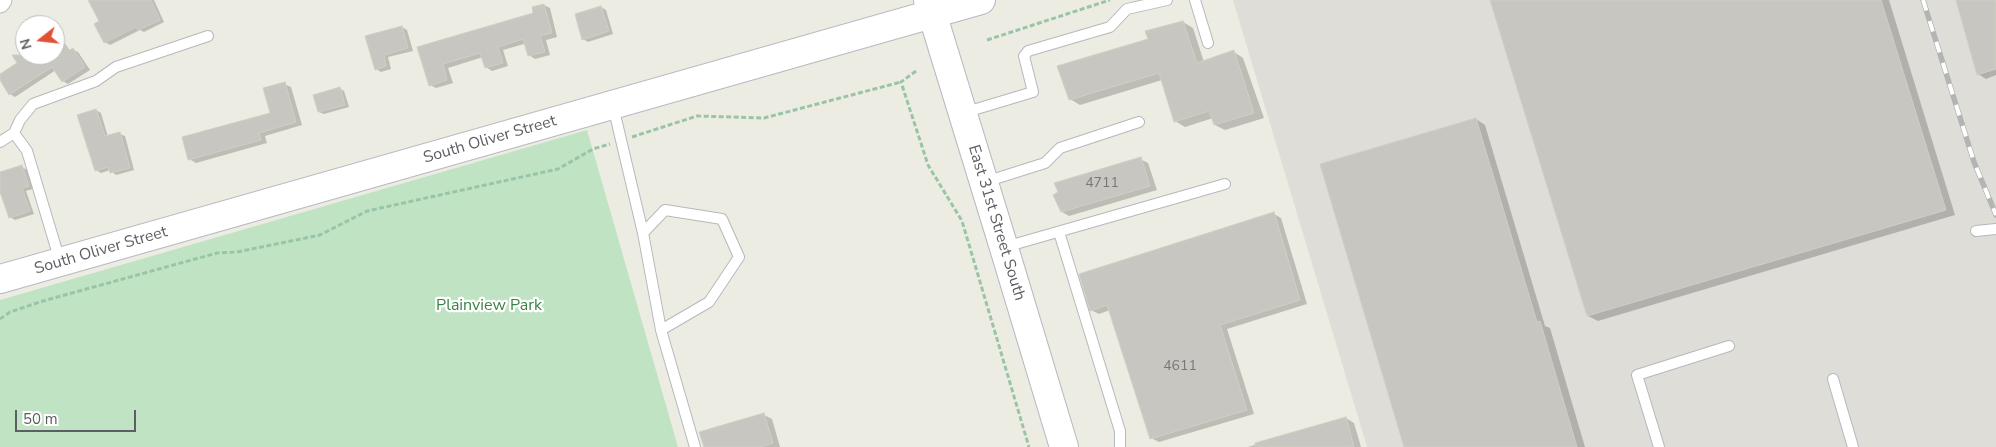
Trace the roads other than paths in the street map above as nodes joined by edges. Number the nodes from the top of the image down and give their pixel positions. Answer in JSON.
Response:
{"nodes":[{"id":1,"x":981,"y":0,"type":"edge"},
{"id":2,"x":1167,"y":0,"type":"edge"},
{"id":3,"x":1195,"y":0,"type":"edge"},
{"id":4,"x":1144,"y":3,"type":"edge"},
{"id":5,"x":930,"y":7,"type":"edge"},
{"id":6,"x":208,"y":36,"type":"dead end"},
{"id":7,"x":1208,"y":43,"type":"dead end"},
{"id":8,"x":613,"y":105,"type":"junction"},
{"id":9,"x":962,"y":113,"type":"junction"},
{"id":10,"x":1139,"y":122,"type":"dead end"},
{"id":11,"x":14,"y":133,"type":"junction"},
{"id":12,"x":0,"y":142,"type":"edge"},
{"id":13,"x":984,"y":183,"type":"junction"},
{"id":14,"x":1225,"y":184,"type":"dead end"},
{"id":15,"x":1996,"y":230,"type":"edge"},
{"id":16,"x":1976,"y":231,"type":"dead end"},
{"id":17,"x":1060,"y":232,"type":"junction"},
{"id":18,"x":643,"y":233,"type":"junction"},
{"id":19,"x":1004,"y":248,"type":"junction"},
{"id":20,"x":60,"y":262,"type":"junction"},
{"id":21,"x":0,"y":280,"type":"edge"},
{"id":22,"x":661,"y":330,"type":"junction"},
{"id":23,"x":1730,"y":346,"type":"dead end"},
{"id":24,"x":1833,"y":379,"type":"dead end"},
{"id":25,"x":695,"y":447,"type":"edge"},
{"id":26,"x":1064,"y":447,"type":"edge"},
{"id":27,"x":1120,"y":447,"type":"edge"},
{"id":28,"x":1659,"y":447,"type":"edge"},
{"id":29,"x":1853,"y":447,"type":"edge"}],
"edges":[{"from":1,"to":5,"type":"main road","name":"South Oliver Street"},
{"from":2,"to":4,"type":"lane"},
{"from":3,"to":7,"type":"lane"},
{"from":4,"to":9,"type":"lane"},
{"from":5,"to":8,"type":"main road","name":"South Oliver Street"},
{"from":5,"to":9,"type":"main road","name":"East 31st Street South"},
{"from":6,"to":11,"type":"lane"},
{"from":8,"to":18,"type":"lane"},
{"from":8,"to":20,"type":"main road","name":"South Oliver Street"},
{"from":9,"to":13,"type":"main road","name":"East 31st Street South"},
{"from":10,"to":13,"type":"lane"},
{"from":11,"to":12,"type":"lane"},
{"from":11,"to":20,"type":"lane"},
{"from":13,"to":19,"type":"main road","name":"East 31st Street South"},
{"from":14,"to":17,"type":"lane"},
{"from":15,"to":16,"type":"lane"},
{"from":17,"to":19,"type":"lane"},
{"from":17,"to":27,"type":"lane"},
{"from":18,"to":22,"type":"lane"},
{"from":18,"to":22,"type":"lane"},
{"from":19,"to":26,"type":"main road","name":"East 31st Street South"},
{"from":20,"to":21,"type":"main road","name":"South Oliver Street"},
{"from":22,"to":25,"type":"lane"},
{"from":23,"to":28,"type":"lane"},
{"from":24,"to":29,"type":"lane"}]}
